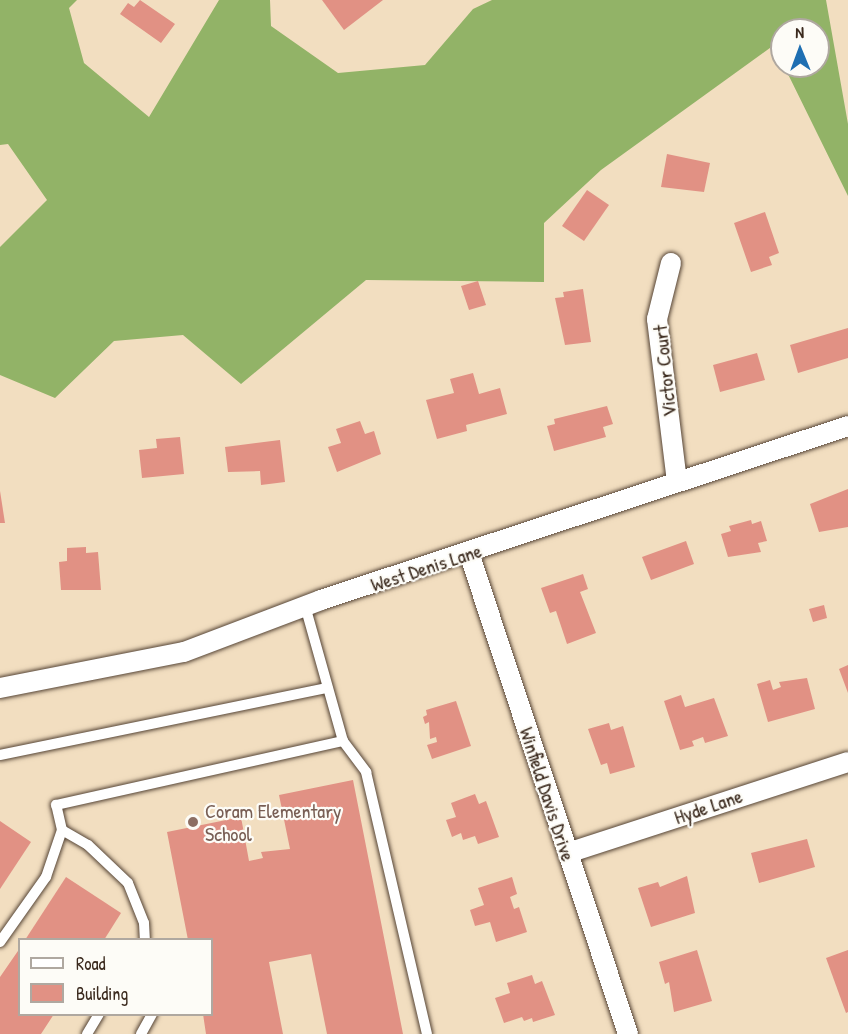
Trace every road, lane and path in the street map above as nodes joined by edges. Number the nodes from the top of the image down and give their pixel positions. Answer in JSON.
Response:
{"nodes":[{"id":1,"x":671,"y":263,"type":"dead end"},
{"id":2,"x":848,"y":426,"type":"edge"},
{"id":3,"x":677,"y":481,"type":"junction"},
{"id":4,"x":469,"y":553,"type":"junction"},
{"id":5,"x":305,"y":606,"type":"junction"},
{"id":6,"x":0,"y":688,"type":"edge"},
{"id":7,"x":327,"y":688,"type":"junction"},
{"id":8,"x":343,"y":741,"type":"junction"},
{"id":9,"x":0,"y":755,"type":"edge"},
{"id":10,"x":848,"y":762,"type":"edge"},
{"id":11,"x":62,"y":830,"type":"junction"},
{"id":12,"x":568,"y":853,"type":"junction"},
{"id":13,"x":145,"y":938,"type":"edge"},
{"id":14,"x":0,"y":942,"type":"edge"},
{"id":15,"x":98,"y":1016,"type":"edge"},
{"id":16,"x":151,"y":1016,"type":"edge"},
{"id":17,"x":87,"y":1034,"type":"edge"},
{"id":18,"x":141,"y":1034,"type":"edge"},
{"id":19,"x":427,"y":1034,"type":"edge"},
{"id":20,"x":628,"y":1034,"type":"edge"}],
"edges":[{"from":1,"to":3,"type":"street","name":"Victor Court"},
{"from":2,"to":3,"type":"street","name":"West Denis Lane"},
{"from":3,"to":4,"type":"street","name":"West Denis Lane"},
{"from":4,"to":5,"type":"street","name":"West Denis Lane"},
{"from":4,"to":12,"type":"street","name":"Winfield Davis Drive"},
{"from":5,"to":6,"type":"street","name":"West Denis Lane"},
{"from":5,"to":7,"type":"lane"},
{"from":7,"to":8,"type":"lane"},
{"from":7,"to":9,"type":"lane"},
{"from":8,"to":11,"type":"lane"},
{"from":8,"to":19,"type":"lane"},
{"from":10,"to":12,"type":"street","name":"Hyde Lane"},
{"from":11,"to":13,"type":"lane"},
{"from":11,"to":14,"type":"lane"},
{"from":12,"to":20,"type":"street","name":"Winfield Davis Drive"},
{"from":15,"to":17,"type":"lane"},
{"from":16,"to":18,"type":"lane"}]}
